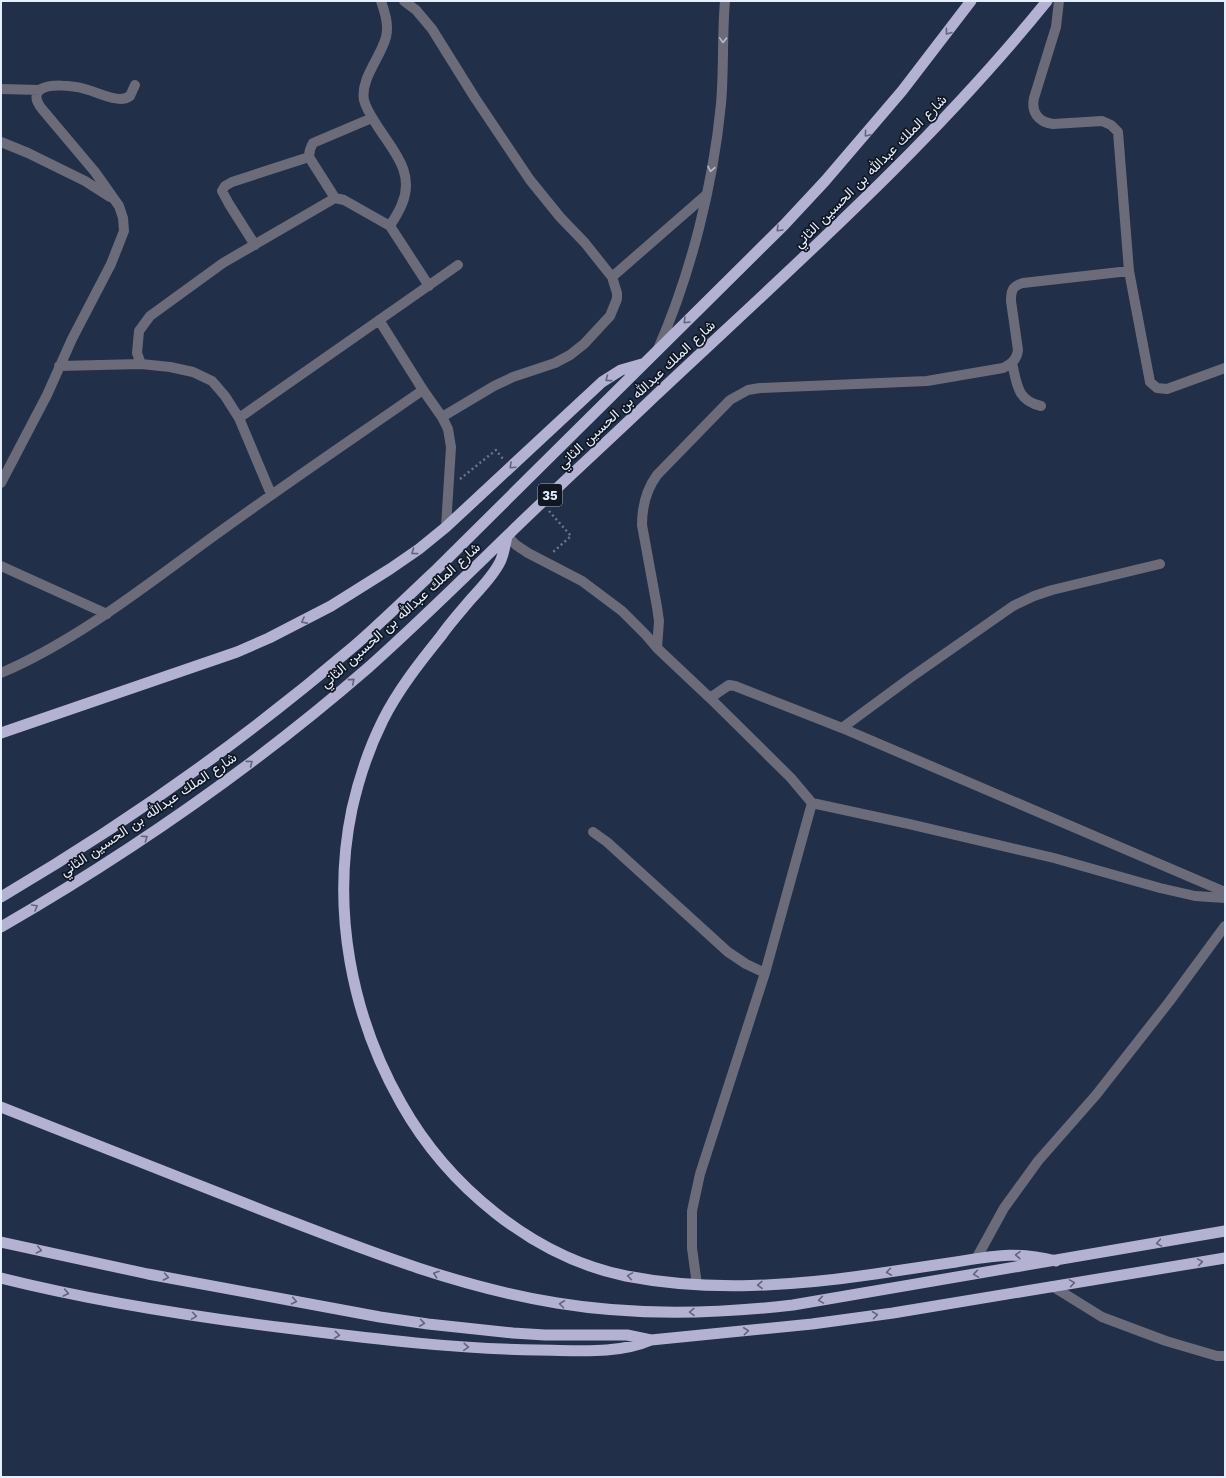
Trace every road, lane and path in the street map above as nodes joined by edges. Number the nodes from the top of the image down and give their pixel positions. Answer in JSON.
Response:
{"nodes":[{"id":1,"x":381,"y":1,"type":"edge"},
{"id":2,"x":404,"y":1,"type":"edge"},
{"id":3,"x":725,"y":1,"type":"edge"},
{"id":4,"x":972,"y":1,"type":"edge"},
{"id":5,"x":1047,"y":1,"type":"edge"},
{"id":6,"x":1060,"y":1,"type":"edge"},
{"id":7,"x":135,"y":85,"type":"dead end"},
{"id":8,"x":1,"y":88,"type":"edge"},
{"id":9,"x":40,"y":90,"type":"junction"},
{"id":10,"x":372,"y":118,"type":"junction"},
{"id":11,"x":1,"y":142,"type":"edge"},
{"id":12,"x":310,"y":157,"type":"junction"},
{"id":13,"x":706,"y":195,"type":"junction"},
{"id":14,"x":335,"y":198,"type":"junction"},
{"id":15,"x":119,"y":206,"type":"junction"},
{"id":16,"x":390,"y":226,"type":"junction"},
{"id":17,"x":255,"y":245,"type":"junction"},
{"id":18,"x":458,"y":265,"type":"dead end"},
{"id":19,"x":1129,"y":271,"type":"junction"},
{"id":20,"x":612,"y":277,"type":"junction"},
{"id":21,"x":429,"y":286,"type":"junction"},
{"id":22,"x":379,"y":320,"type":"junction"},
{"id":23,"x":658,"y":349,"type":"junction"},
{"id":24,"x":1012,"y":363,"type":"junction"},
{"id":25,"x":141,"y":364,"type":"junction"},
{"id":26,"x":643,"y":364,"type":"junction"},
{"id":27,"x":59,"y":366,"type":"junction"},
{"id":28,"x":1225,"y":368,"type":"edge"},
{"id":29,"x":423,"y":390,"type":"junction"},
{"id":30,"x":1041,"y":406,"type":"dead end"},
{"id":31,"x":442,"y":417,"type":"junction"},
{"id":32,"x":239,"y":418,"type":"junction"},
{"id":33,"x":496,"y":450,"type":"dead end"},
{"id":34,"x":474,"y":470,"type":"dead end"},
{"id":35,"x":1,"y":483,"type":"edge"},
{"id":36,"x":271,"y":494,"type":"junction"},
{"id":37,"x":446,"y":527,"type":"junction"},
{"id":38,"x":507,"y":536,"type":"junction"},
{"id":39,"x":571,"y":536,"type":"dead end"},
{"id":40,"x":558,"y":548,"type":"dead end"},
{"id":41,"x":1160,"y":564,"type":"dead end"},
{"id":42,"x":1,"y":566,"type":"edge"},
{"id":43,"x":107,"y":614,"type":"junction"},
{"id":44,"x":657,"y":648,"type":"junction"},
{"id":45,"x":1,"y":673,"type":"edge"},
{"id":46,"x":710,"y":698,"type":"junction"},
{"id":47,"x":842,"y":728,"type":"junction"},
{"id":48,"x":1,"y":733,"type":"edge"},
{"id":49,"x":812,"y":803,"type":"junction"},
{"id":50,"x":593,"y":832,"type":"dead end"},
{"id":51,"x":1225,"y":892,"type":"edge"},
{"id":52,"x":1,"y":897,"type":"edge"},
{"id":53,"x":1225,"y":898,"type":"edge"},
{"id":54,"x":1225,"y":926,"type":"edge"},
{"id":55,"x":1,"y":927,"type":"edge"},
{"id":56,"x":765,"y":973,"type":"junction"},
{"id":57,"x":1,"y":1107,"type":"edge"},
{"id":58,"x":1225,"y":1232,"type":"edge"},
{"id":59,"x":1,"y":1242,"type":"edge"},
{"id":60,"x":1225,"y":1258,"type":"edge"},
{"id":61,"x":976,"y":1259,"type":"junction"},
{"id":62,"x":1056,"y":1261,"type":"junction"},
{"id":63,"x":1,"y":1278,"type":"edge"},
{"id":64,"x":697,"y":1285,"type":"junction"},
{"id":65,"x":1052,"y":1286,"type":"junction"},
{"id":66,"x":651,"y":1340,"type":"junction"},
{"id":67,"x":1225,"y":1356,"type":"edge"}],
"edges":[{"from":1,"to":10,"type":"street"},
{"from":2,"to":20,"type":"street"},
{"from":3,"to":13,"type":"street","name":"شارع الملك عبدالله بن الحسين الثاني","number":"35","one_way":true},
{"from":4,"to":23,"type":"highway","name":"شارع الملك عبدالله بن الحسين الثاني","number":"35","one_way":true},
{"from":5,"to":38,"type":"highway","name":"شارع الملك عبدالله بن الحسين الثاني","number":"35"},
{"from":6,"to":19,"type":"street"},
{"from":7,"to":9,"type":"street"},
{"from":8,"to":9,"type":"street"},
{"from":9,"to":15,"type":"street"},
{"from":10,"to":12,"type":"street"},
{"from":10,"to":16,"type":"street"},
{"from":11,"to":15,"type":"street"},
{"from":12,"to":14,"type":"street"},
{"from":12,"to":17,"type":"street"},
{"from":13,"to":20,"type":"street"},
{"from":13,"to":23,"type":"street","name":"شارع الملك عبدالله بن الحسين الثاني","number":"35"},
{"from":14,"to":16,"type":"street"},
{"from":14,"to":17,"type":"street"},
{"from":15,"to":27,"type":"street"},
{"from":16,"to":21,"type":"street"},
{"from":17,"to":25,"type":"street"},
{"from":18,"to":21,"type":"street"},
{"from":19,"to":24,"type":"street"},
{"from":19,"to":28,"type":"street"},
{"from":20,"to":31,"type":"street"},
{"from":21,"to":22,"type":"street"},
{"from":22,"to":29,"type":"street"},
{"from":22,"to":32,"type":"street"},
{"from":23,"to":26,"type":"highway","name":"شارع الملك عبدالله بن الحسين الثاني","number":"35"},
{"from":24,"to":30,"type":"street"},
{"from":24,"to":44,"type":"street"},
{"from":25,"to":27,"type":"street"},
{"from":25,"to":32,"type":"street"},
{"from":26,"to":37,"type":"highway","one_way":true},
{"from":26,"to":52,"type":"highway","name":"شارع الملك عبدالله بن الحسين الثاني","number":"35"},
{"from":27,"to":35,"type":"street"},
{"from":29,"to":31,"type":"street"},
{"from":29,"to":36,"type":"street"},
{"from":31,"to":37,"type":"street"},
{"from":32,"to":36,"type":"street"},
{"from":33,"to":34,"type":"path"},
{"from":36,"to":43,"type":"street"},
{"from":37,"to":48,"type":"highway","one_way":true},
{"from":38,"to":44,"type":"street"},
{"from":55,"to":38,"type":"highway","name":"شارع الملك عبدالله بن الحسين الثاني","number":"35","one_way":true},
{"from":64,"to":38,"type":"highway","one_way":true},
{"from":39,"to":40,"type":"path"},
{"from":41,"to":47,"type":"street"},
{"from":42,"to":43,"type":"street"},
{"from":43,"to":45,"type":"street"},
{"from":44,"to":46,"type":"street"},
{"from":46,"to":47,"type":"street"},
{"from":46,"to":49,"type":"street"},
{"from":47,"to":51,"type":"street"},
{"from":49,"to":53,"type":"street"},
{"from":49,"to":56,"type":"street"},
{"from":50,"to":56,"type":"street"},
{"from":54,"to":61,"type":"street"},
{"from":56,"to":64,"type":"street"},
{"from":62,"to":57,"type":"highway","one_way":true},
{"from":58,"to":62,"type":"highway","one_way":true},
{"from":59,"to":66,"type":"highway","one_way":true},
{"from":65,"to":60,"type":"highway","one_way":true},
{"from":62,"to":61,"type":"highway","one_way":true},
{"from":61,"to":64,"type":"highway","one_way":true},
{"from":63,"to":66,"type":"highway","one_way":true},
{"from":66,"to":65,"type":"highway","one_way":true},
{"from":65,"to":67,"type":"street"}]}
